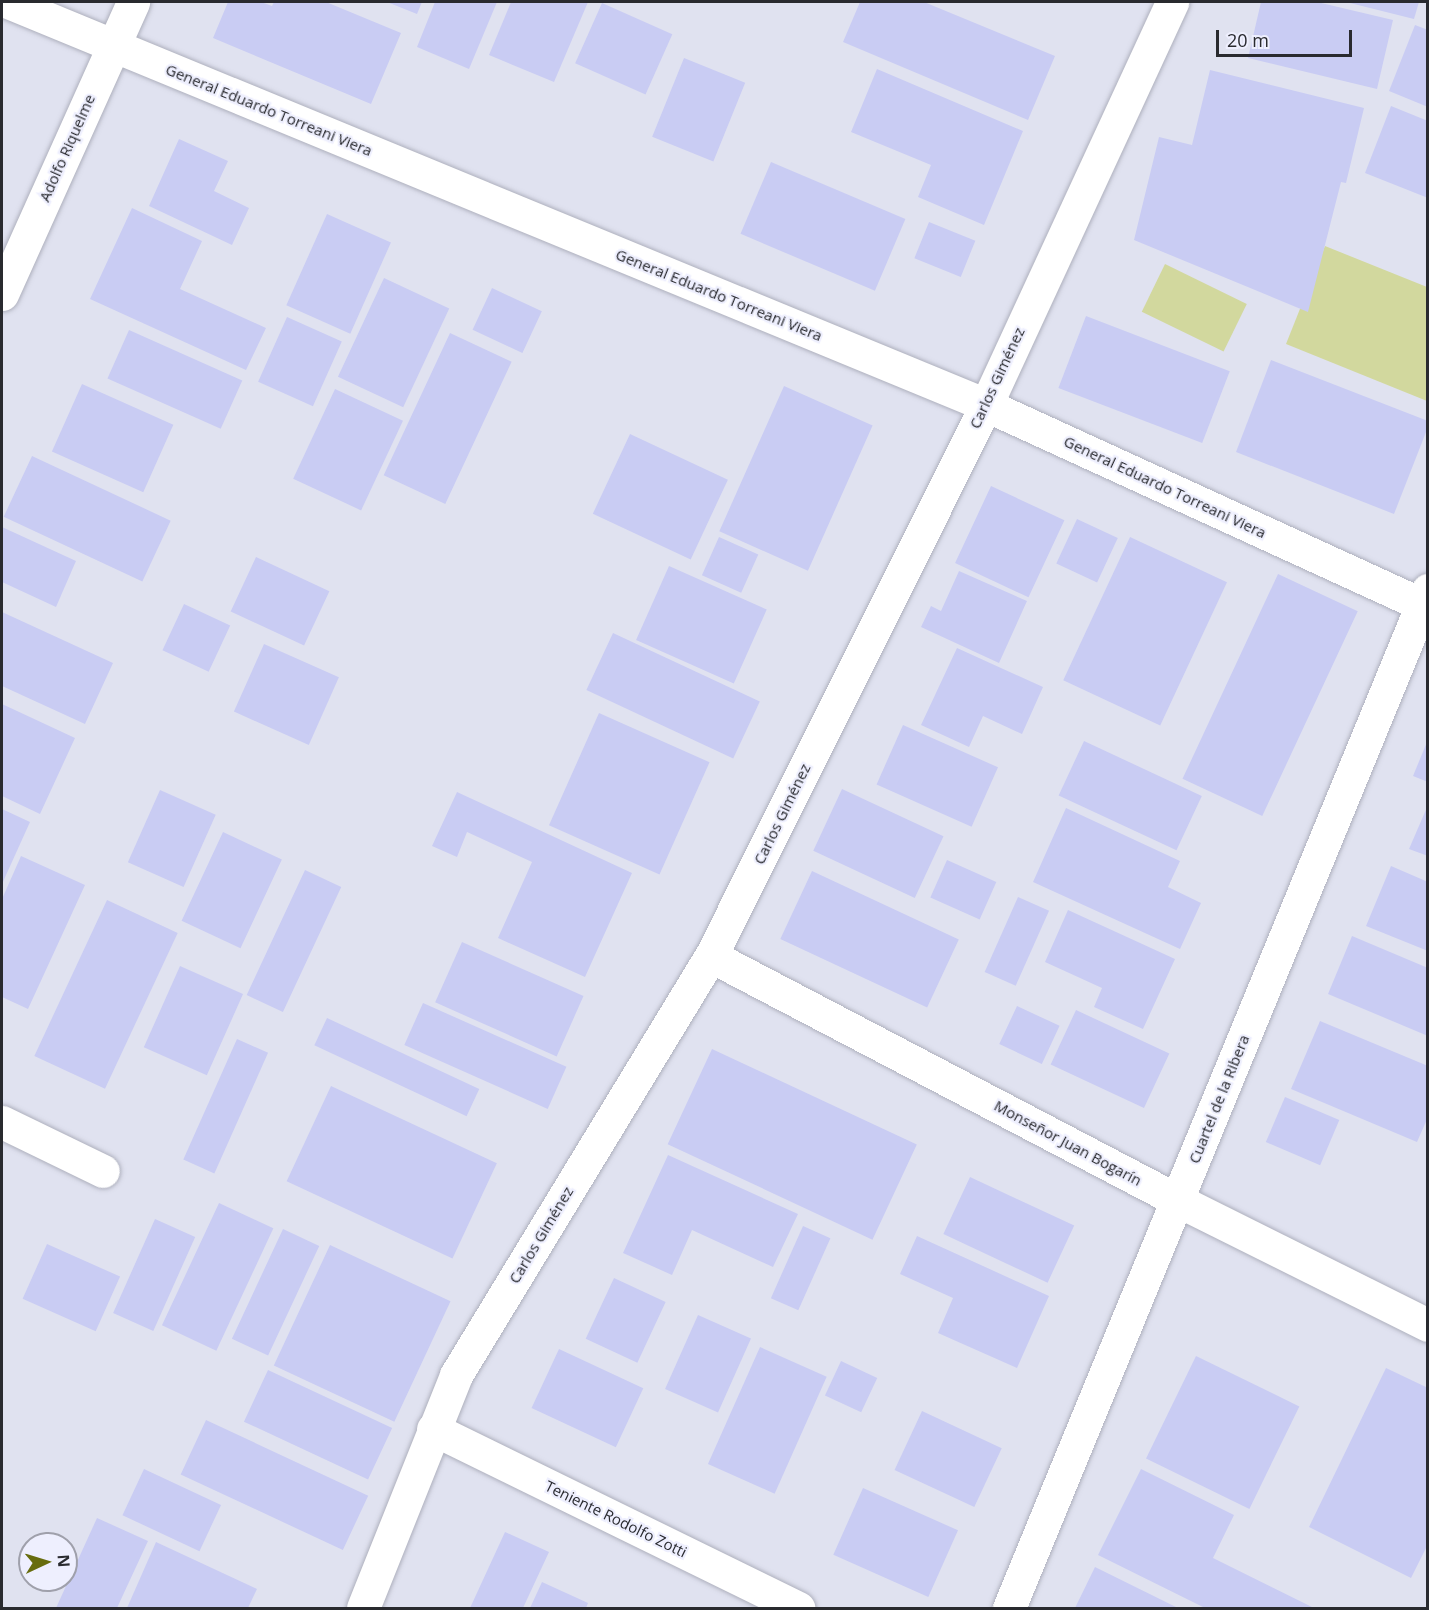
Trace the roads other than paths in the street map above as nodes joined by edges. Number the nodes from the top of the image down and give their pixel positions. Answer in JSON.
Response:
{"nodes":[{"id":1,"x":8,"y":2,"type":"edge"},
{"id":2,"x":133,"y":2,"type":"edge"},
{"id":3,"x":1172,"y":2,"type":"edge"},
{"id":4,"x":113,"y":46,"type":"junction"},
{"id":5,"x":2,"y":294,"type":"edge"},
{"id":6,"x":986,"y":405,"type":"junction"},
{"id":7,"x":1425,"y":597,"type":"edge"},
{"id":8,"x":711,"y":956,"type":"junction"},
{"id":9,"x":2,"y":1122,"type":"edge"},
{"id":10,"x":103,"y":1171,"type":"dead end"},
{"id":11,"x":1177,"y":1200,"type":"junction"},
{"id":12,"x":1428,"y":1325,"type":"edge"},
{"id":13,"x":433,"y":1429,"type":"junction"},
{"id":14,"x":363,"y":1608,"type":"edge"},
{"id":15,"x":799,"y":1608,"type":"edge"},
{"id":16,"x":1009,"y":1608,"type":"edge"}],
"edges":[{"from":1,"to":4,"type":"street","name":"General Eduardo Torreani Viera"},
{"from":2,"to":4,"type":"street","name":"Adolfo Riquelme"},
{"from":3,"to":6,"type":"street","name":"Carlos Giménez"},
{"from":4,"to":5,"type":"street","name":"Adolfo Riquelme"},
{"from":4,"to":6,"type":"street","name":"General Eduardo Torreani Viera"},
{"from":6,"to":7,"type":"street","name":"General Eduardo Torreani Viera"},
{"from":6,"to":8,"type":"street","name":"Carlos Giménez"},
{"from":7,"to":11,"type":"street","name":"Cuartel de la Ribera"},
{"from":8,"to":11,"type":"street","name":"Monseñor Juan Bogarín"},
{"from":8,"to":13,"type":"street","name":"Carlos Giménez"},
{"from":9,"to":10,"type":"street"},
{"from":11,"to":12,"type":"street","name":"Monseñor Juan Bogarín"},
{"from":11,"to":16,"type":"street","name":"Cuartel de la Ribera"},
{"from":13,"to":14,"type":"street","name":"Carlos Giménez"},
{"from":13,"to":15,"type":"street","name":"Teniente Rodolfo Zotti"}]}
